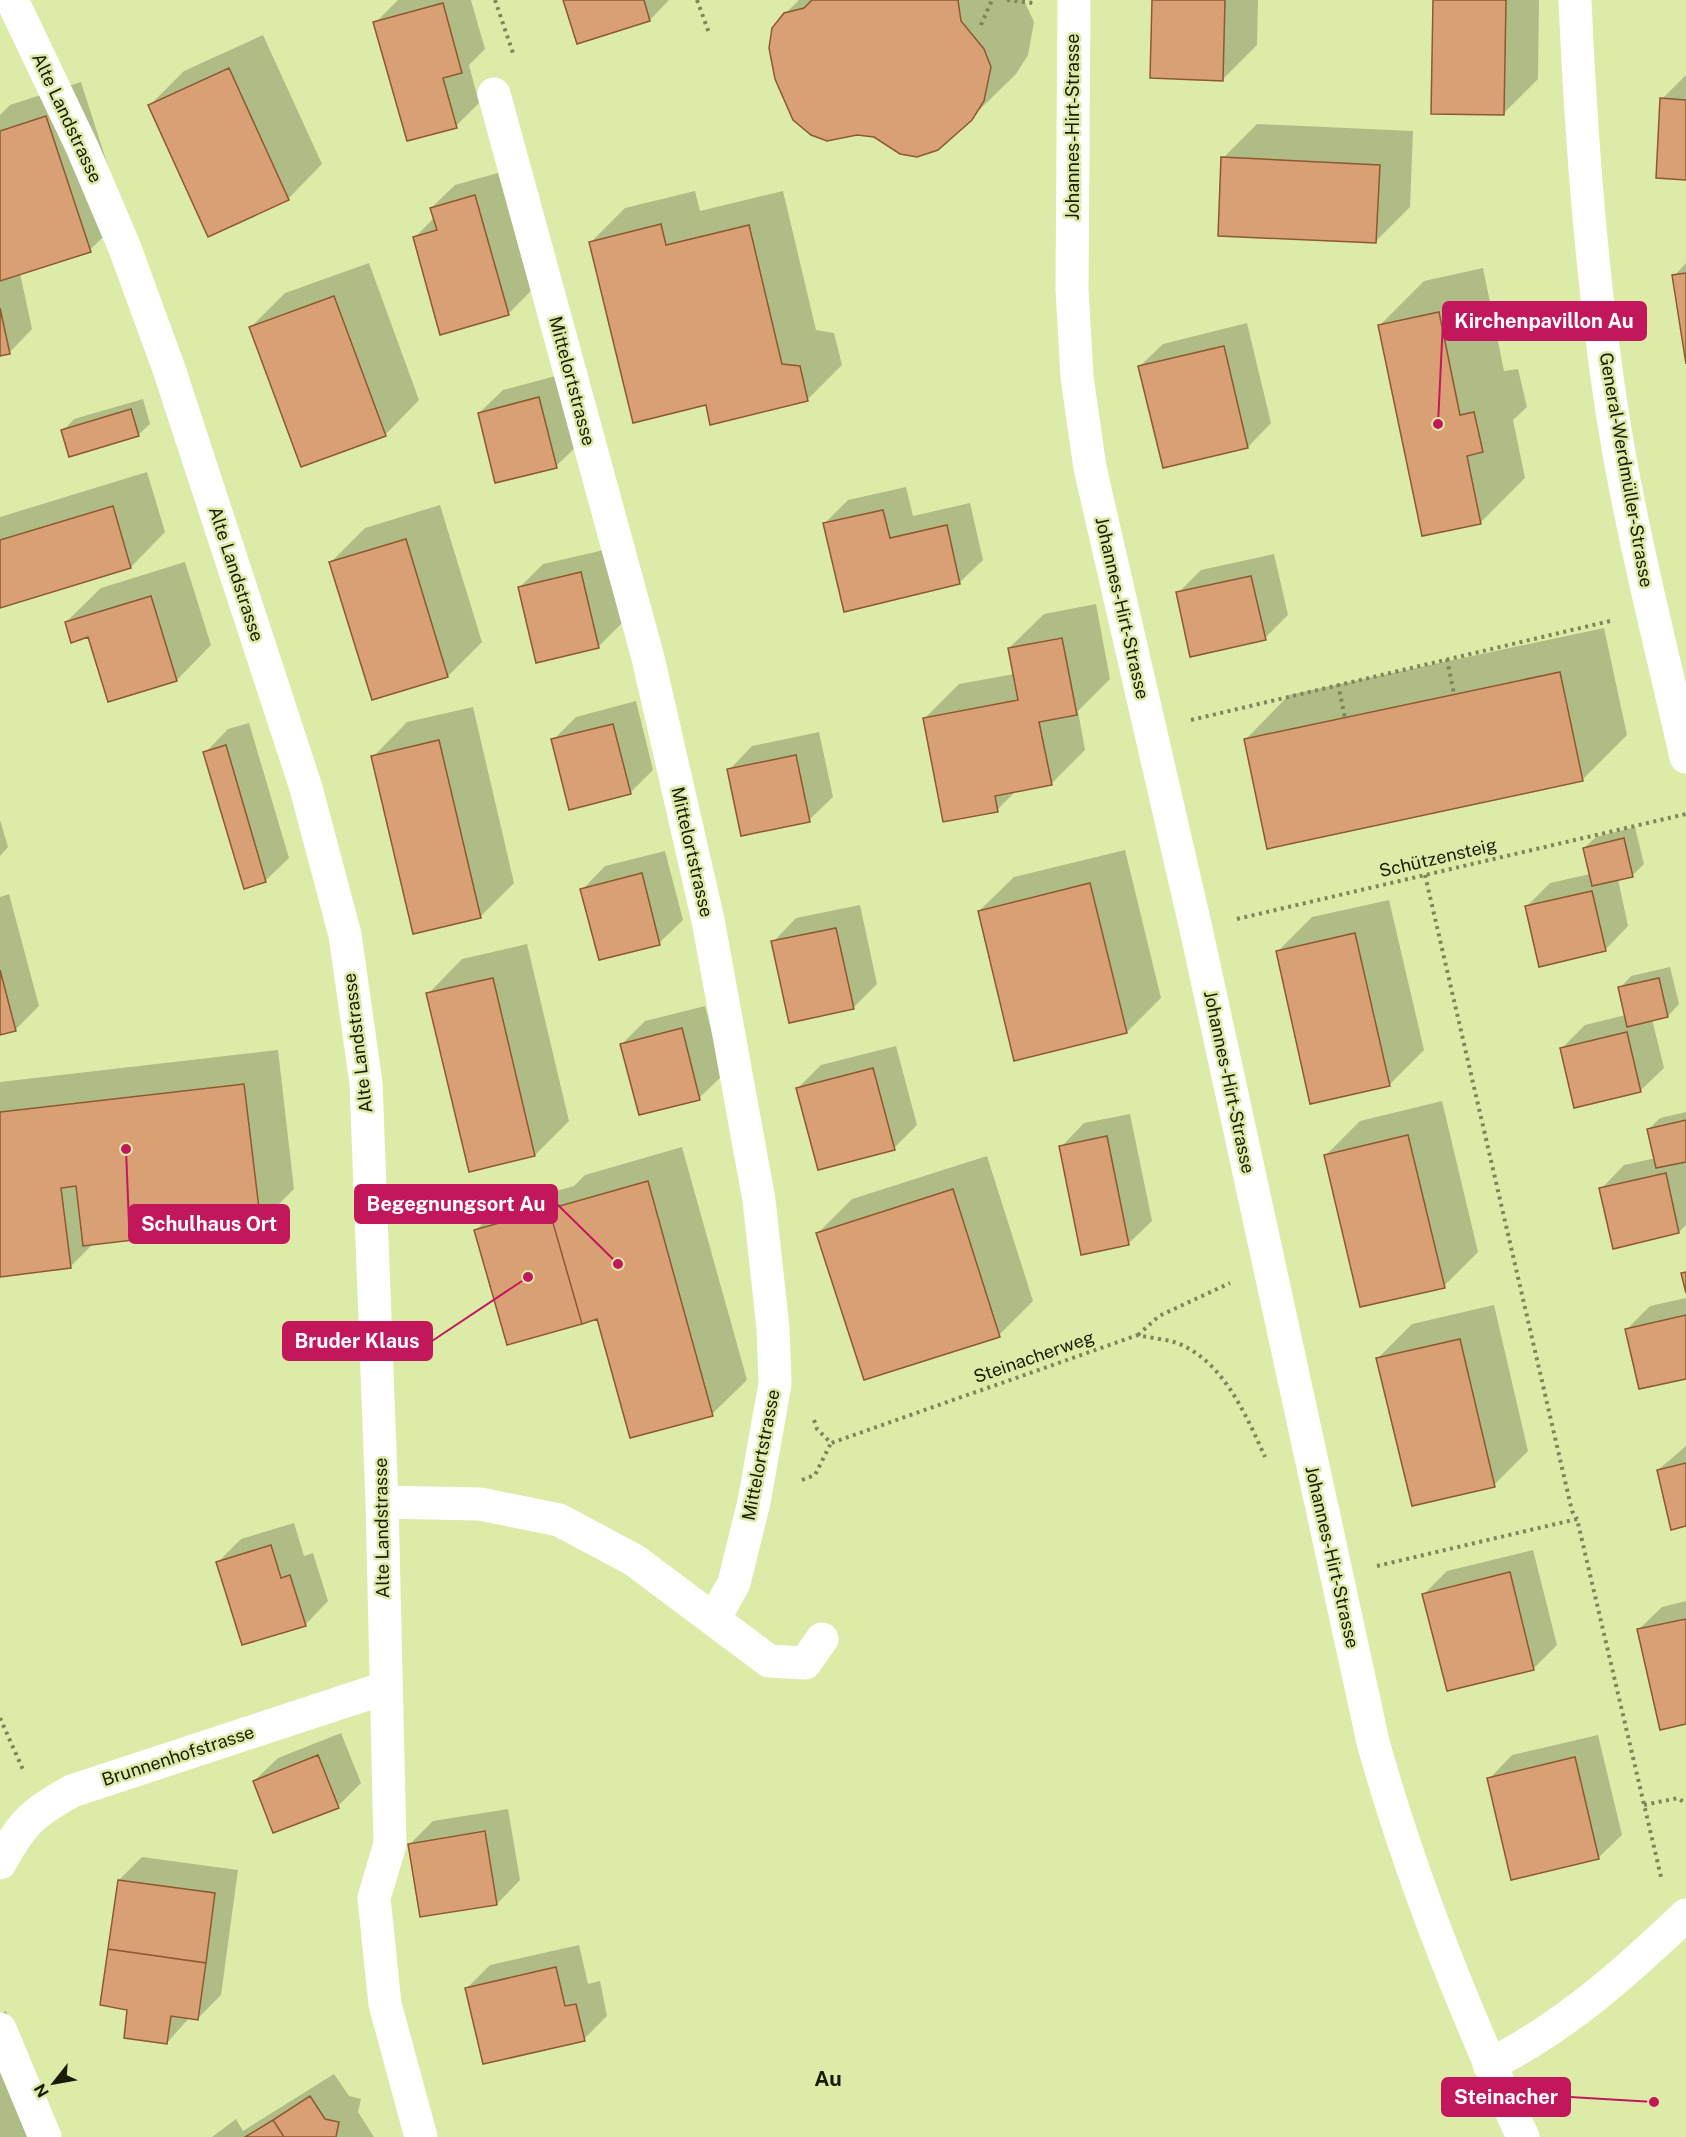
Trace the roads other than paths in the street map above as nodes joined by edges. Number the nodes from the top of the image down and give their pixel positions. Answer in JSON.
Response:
{"nodes":[{"id":1,"x":12,"y":0,"type":"edge"},
{"id":2,"x":1575,"y":0,"type":"edge"},
{"id":3,"x":1058,"y":2,"type":"edge"},
{"id":4,"x":494,"y":94,"type":"dead end"},
{"id":5,"x":1686,"y":757,"type":"edge"},
{"id":6,"x":382,"y":1502,"type":"junction"},
{"id":7,"x":714,"y":1619,"type":"junction"},
{"id":8,"x":822,"y":1639,"type":"dead end"},
{"id":9,"x":385,"y":1688,"type":"junction"},
{"id":10,"x":0,"y":1863,"type":"edge"},
{"id":11,"x":1686,"y":1915,"type":"edge"},
{"id":12,"x":0,"y":2029,"type":"edge"},
{"id":13,"x":1489,"y":2065,"type":"junction"},
{"id":14,"x":45,"y":2137,"type":"edge"},
{"id":15,"x":421,"y":2137,"type":"edge"},
{"id":16,"x":1522,"y":2137,"type":"edge"}],
"edges":[{"from":1,"to":6,"type":"street","name":"Alte Landstrasse"},
{"from":2,"to":5,"type":"street","name":"General-Werdmüller-Strasse"},
{"from":3,"to":13,"type":"street","name":"Johannes-Hirt-Strasse"},
{"from":4,"to":7,"type":"street","name":"Mittelortstrasse"},
{"from":6,"to":7,"type":"street"},
{"from":6,"to":9,"type":"street","name":"Alte Landstrasse"},
{"from":7,"to":8,"type":"street"},
{"from":9,"to":10,"type":"street","name":"Brunnenhofstrasse"},
{"from":9,"to":15,"type":"street","name":"Alte Landstrasse"},
{"from":11,"to":13,"type":"street"},
{"from":12,"to":14,"type":"street"},
{"from":13,"to":16,"type":"street","name":"Johannes-Hirt-Strasse"}]}
